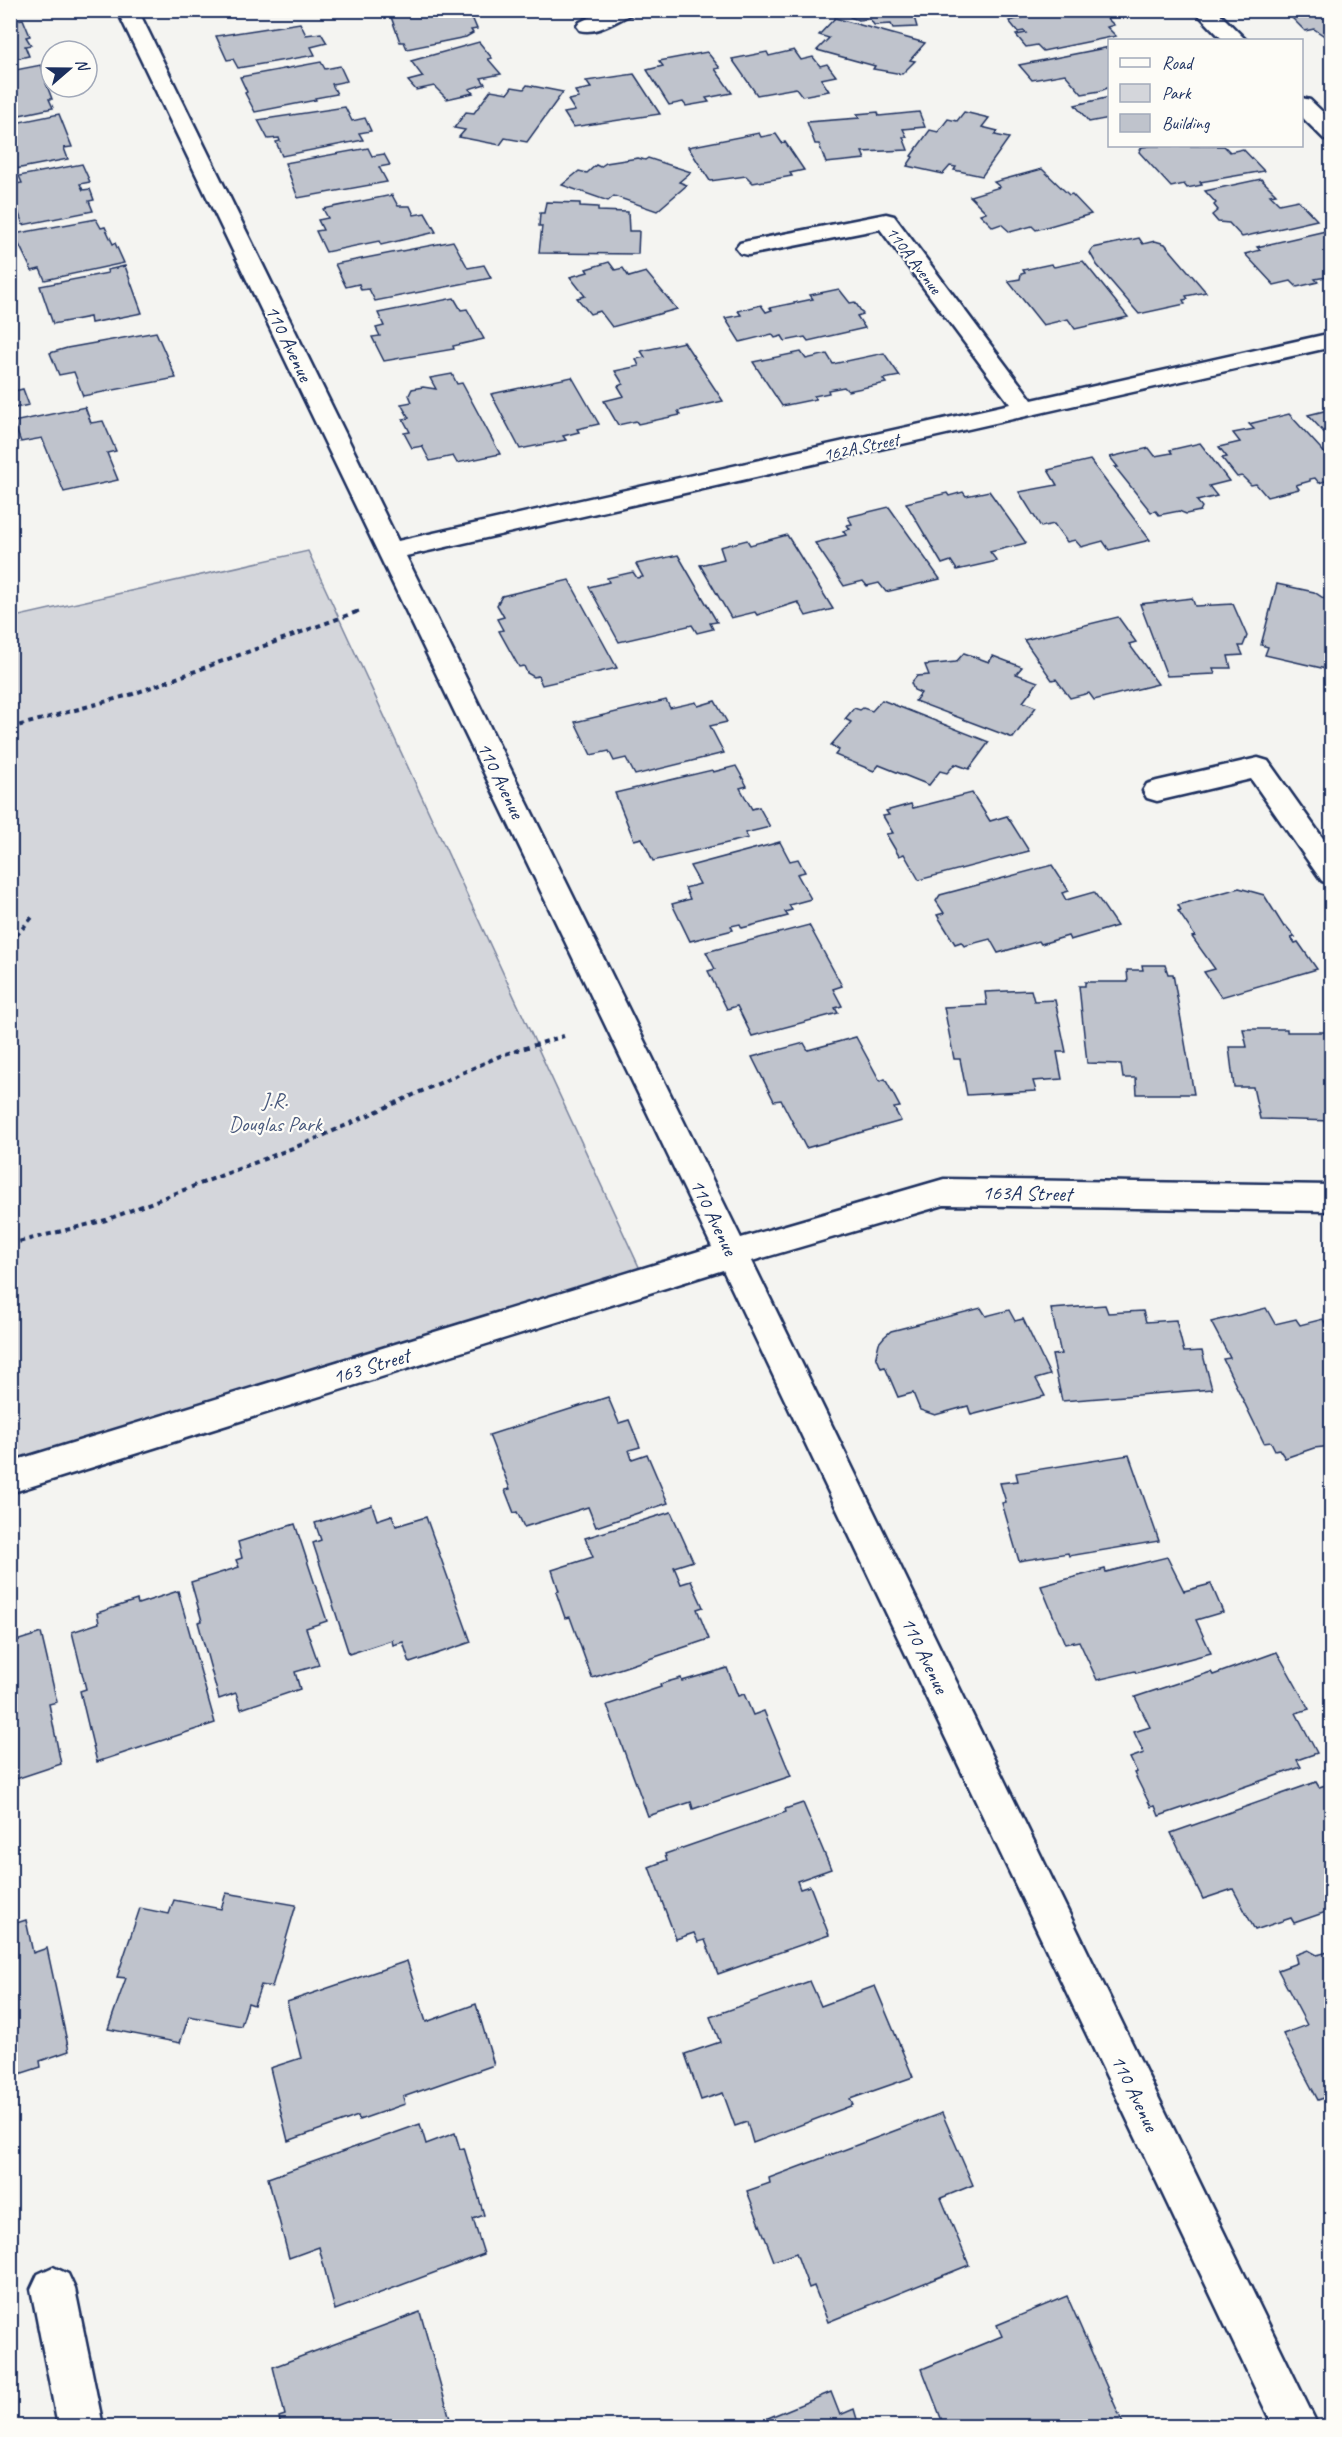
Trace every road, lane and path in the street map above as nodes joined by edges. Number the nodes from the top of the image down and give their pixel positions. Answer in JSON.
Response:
{"nodes":[{"id":1,"x":127,"y":10,"type":"edge"},
{"id":2,"x":624,"y":10,"type":"edge"},
{"id":3,"x":1204,"y":10,"type":"edge"},
{"id":4,"x":586,"y":26,"type":"dead end"},
{"id":5,"x":1234,"y":39,"type":"edge"},
{"id":6,"x":1303,"y":106,"type":"edge"},
{"id":7,"x":1332,"y":134,"type":"edge"},
{"id":8,"x":748,"y":248,"type":"dead end"},
{"id":9,"x":1332,"y":340,"type":"edge"},
{"id":10,"x":1027,"y":410,"type":"junction"},
{"id":11,"x":390,"y":551,"type":"junction"},
{"id":12,"x":359,"y":611,"type":"dead end"},
{"id":13,"x":10,"y":728,"type":"edge"},
{"id":14,"x":1157,"y":791,"type":"dead end"},
{"id":15,"x":1332,"y":874,"type":"edge"},
{"id":16,"x":34,"y":915,"type":"dead end"},
{"id":17,"x":10,"y":943,"type":"edge"},
{"id":18,"x":564,"y":1036,"type":"dead end"},
{"id":19,"x":1332,"y":1198,"type":"edge"},
{"id":20,"x":10,"y":1244,"type":"edge"},
{"id":21,"x":732,"y":1254,"type":"junction"},
{"id":22,"x":10,"y":1478,"type":"edge"},
{"id":23,"x":52,"y":2289,"type":"dead end"},
{"id":24,"x":81,"y":2427,"type":"edge"},
{"id":25,"x":1296,"y":2427,"type":"edge"}],
"edges":[{"from":1,"to":11,"type":"street","name":"110 Avenue"},
{"from":2,"to":4,"type":"street"},
{"from":3,"to":5,"type":"street"},
{"from":6,"to":7,"type":"street"},
{"from":8,"to":10,"type":"street","name":"110A Avenue"},
{"from":9,"to":10,"type":"street","name":"162A Street"},
{"from":10,"to":11,"type":"street","name":"162A Street"},
{"from":11,"to":21,"type":"street","name":"110 Avenue"},
{"from":12,"to":13,"type":"path"},
{"from":14,"to":15,"type":"street"},
{"from":16,"to":17,"type":"path"},
{"from":18,"to":20,"type":"path"},
{"from":19,"to":21,"type":"street","name":"163A Street"},
{"from":21,"to":22,"type":"street","name":"163 Street"},
{"from":21,"to":25,"type":"street","name":"110 Avenue"},
{"from":23,"to":24,"type":"street"}]}
